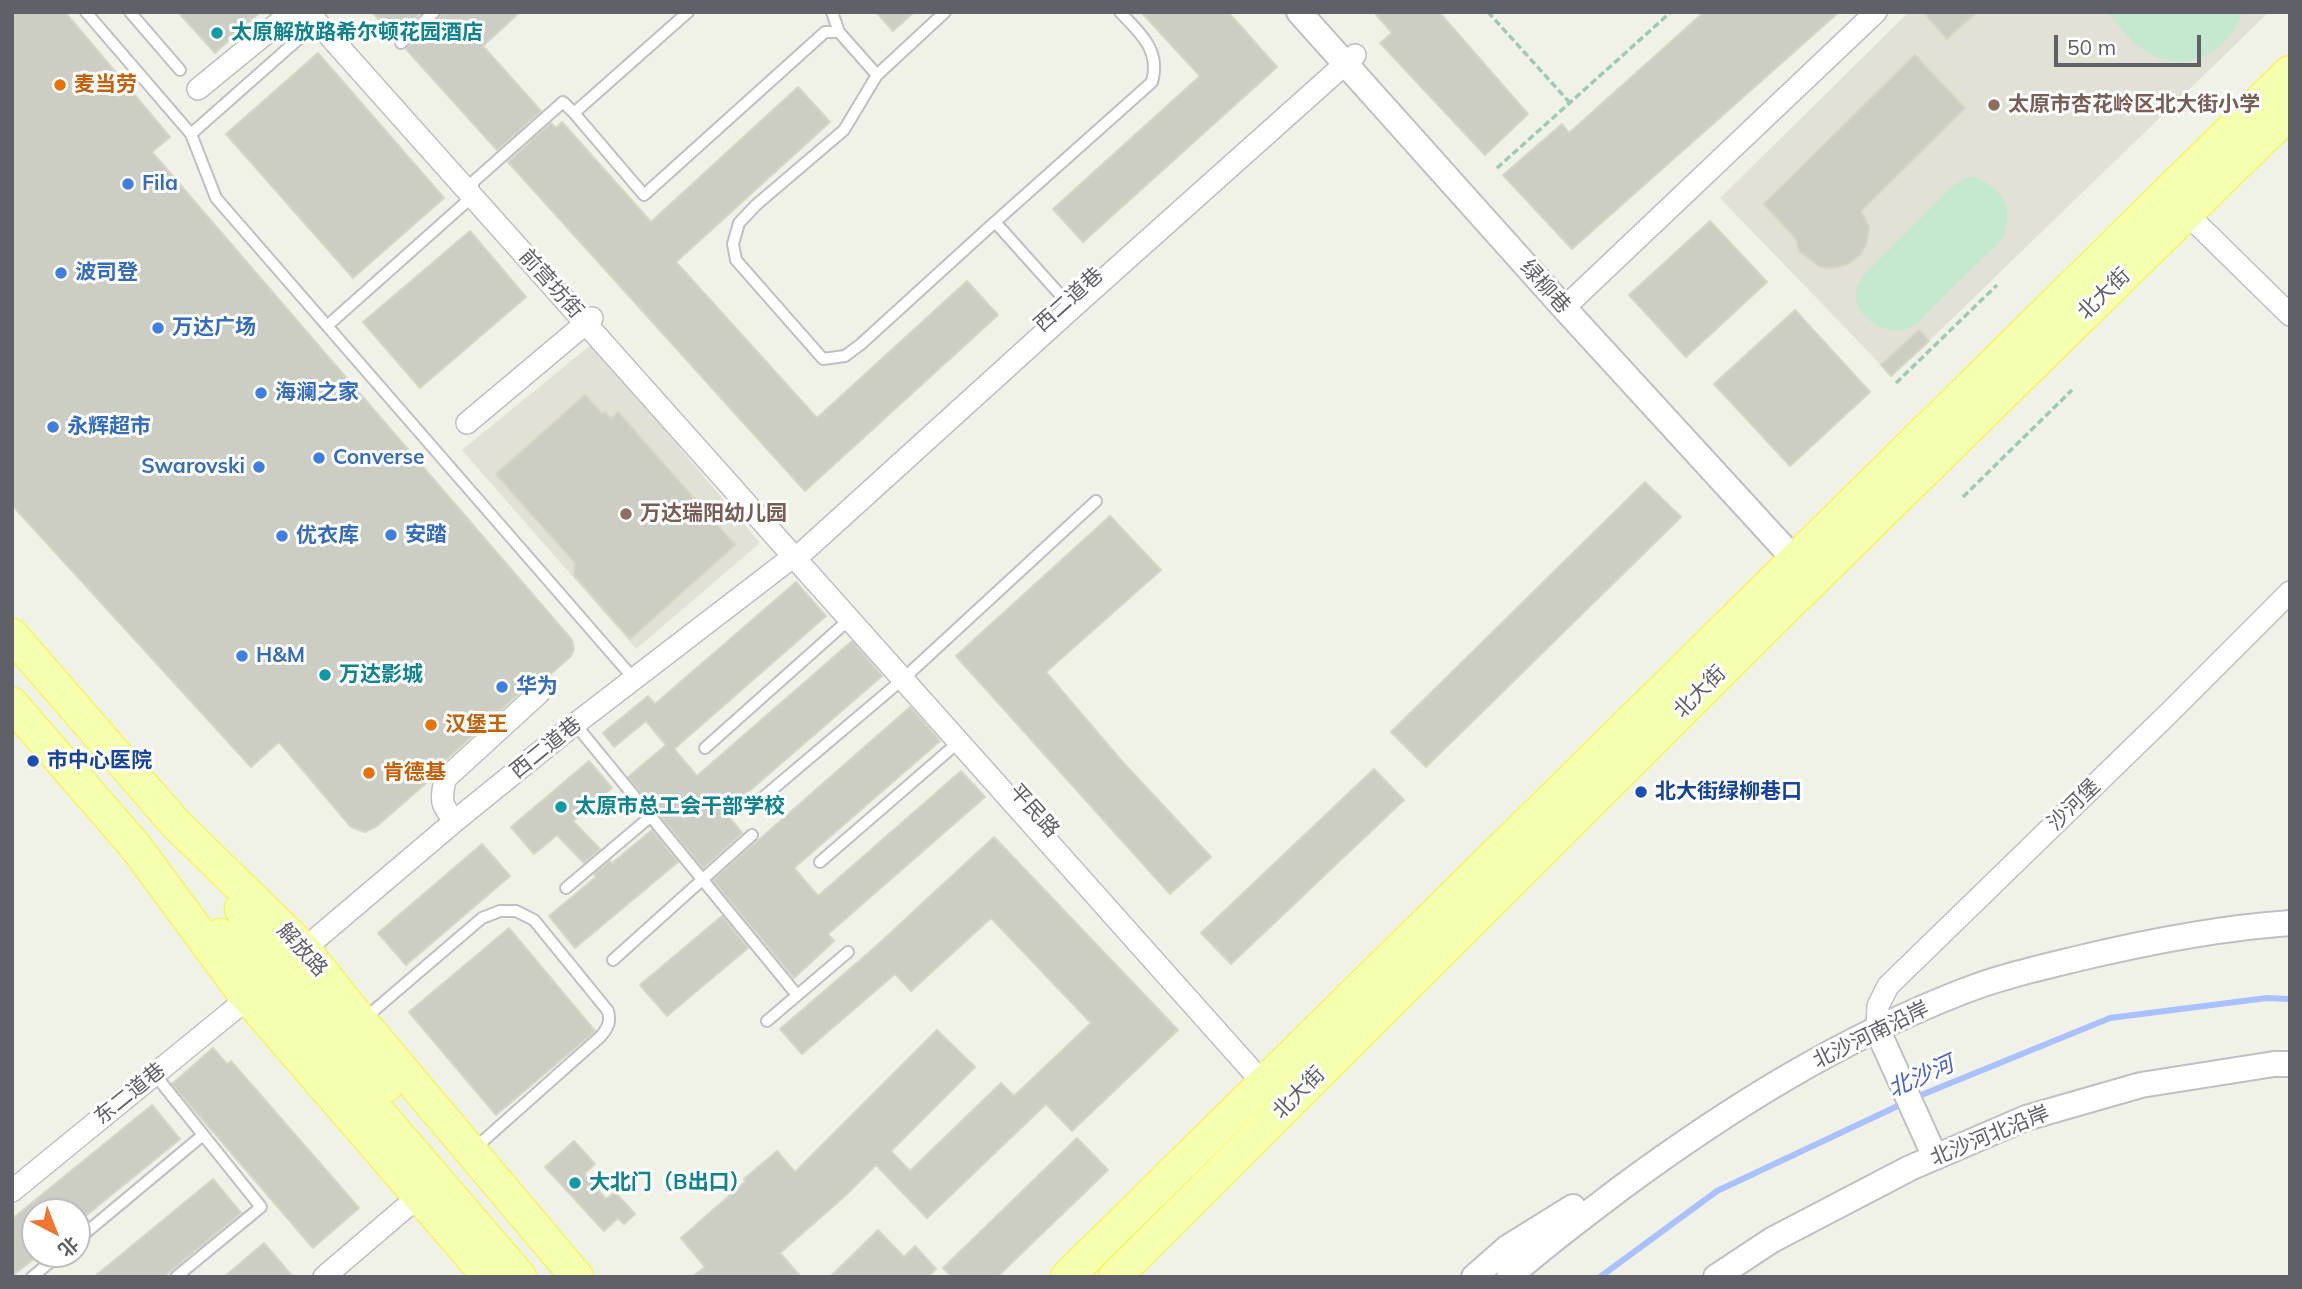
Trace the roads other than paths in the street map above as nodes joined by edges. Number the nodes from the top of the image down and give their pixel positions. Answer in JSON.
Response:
{"nodes":[{"id":1,"x":86,"y":12,"type":"edge"},
{"id":2,"x":130,"y":12,"type":"edge"},
{"id":3,"x":292,"y":12,"type":"edge"},
{"id":4,"x":434,"y":12,"type":"edge"},
{"id":5,"x":688,"y":12,"type":"edge"},
{"id":6,"x":832,"y":12,"type":"edge"},
{"id":7,"x":945,"y":12,"type":"edge"},
{"id":8,"x":1120,"y":12,"type":"edge"},
{"id":9,"x":1299,"y":12,"type":"edge"},
{"id":10,"x":1317,"y":12,"type":"edge"},
{"id":11,"x":318,"y":16,"type":"edge"},
{"id":12,"x":1861,"y":17,"type":"edge"},
{"id":13,"x":839,"y":32,"type":"junction"},
{"id":14,"x":401,"y":43,"type":"dead end"},
{"id":15,"x":1348,"y":57,"type":"junction"},
{"id":16,"x":180,"y":69,"type":"dead end"},
{"id":17,"x":2290,"y":72,"type":"edge"},
{"id":18,"x":877,"y":75,"type":"junction"},
{"id":19,"x":198,"y":89,"type":"dead end"},
{"id":20,"x":2290,"y":112,"type":"edge"},
{"id":21,"x":574,"y":113,"type":"junction"},
{"id":22,"x":191,"y":134,"type":"junction"},
{"id":23,"x":473,"y":189,"type":"junction"},
{"id":24,"x":2186,"y":213,"type":"junction"},
{"id":25,"x":995,"y":222,"type":"junction"},
{"id":26,"x":1570,"y":302,"type":"junction"},
{"id":27,"x":1069,"y":305,"type":"junction"},
{"id":28,"x":2290,"y":315,"type":"edge"},
{"id":29,"x":589,"y":321,"type":"junction"},
{"id":30,"x":327,"y":326,"type":"junction"},
{"id":31,"x":467,"y":423,"type":"dead end"},
{"id":32,"x":1096,"y":501,"type":"dead end"},
{"id":33,"x":798,"y":551,"type":"junction"},
{"id":34,"x":1799,"y":554,"type":"junction"},
{"id":35,"x":2290,"y":592,"type":"edge"},
{"id":36,"x":853,"y":616,"type":"junction"},
{"id":37,"x":12,"y":635,"type":"edge"},
{"id":38,"x":906,"y":675,"type":"junction"},
{"id":39,"x":634,"y":679,"type":"junction"},
{"id":40,"x":539,"y":693,"type":"dead end"},
{"id":41,"x":12,"y":704,"type":"edge"},
{"id":42,"x":575,"y":724,"type":"junction"},
{"id":43,"x":962,"y":739,"type":"junction"},
{"id":44,"x":705,"y":748,"type":"dead end"},
{"id":45,"x":754,"y":805,"type":"dead end"},
{"id":46,"x":650,"y":817,"type":"junction"},
{"id":47,"x":455,"y":821,"type":"junction"},
{"id":48,"x":752,"y":835,"type":"dead end"},
{"id":49,"x":820,"y":862,"type":"dead end"},
{"id":50,"x":701,"y":880,"type":"junction"},
{"id":51,"x":566,"y":888,"type":"dead end"},
{"id":52,"x":2290,"y":923,"type":"edge"},
{"id":53,"x":848,"y":952,"type":"dead end"},
{"id":54,"x":613,"y":960,"type":"dead end"},
{"id":55,"x":269,"y":976,"type":"junction"},
{"id":56,"x":797,"y":995,"type":"junction"},
{"id":57,"x":362,"y":1021,"type":"junction"},
{"id":58,"x":767,"y":1021,"type":"dead end"},
{"id":59,"x":1874,"y":1040,"type":"junction"},
{"id":60,"x":2290,"y":1064,"type":"edge"},
{"id":61,"x":151,"y":1071,"type":"junction"},
{"id":62,"x":1267,"y":1079,"type":"junction"},
{"id":63,"x":203,"y":1135,"type":"junction"},
{"id":64,"x":471,"y":1151,"type":"junction"},
{"id":65,"x":1925,"y":1152,"type":"junction"},
{"id":66,"x":12,"y":1177,"type":"edge"},
{"id":67,"x":1631,"y":1181,"type":"junction"},
{"id":68,"x":12,"y":1190,"type":"edge"},
{"id":69,"x":419,"y":1196,"type":"junction"},
{"id":70,"x":91,"y":1228,"type":"edge"},
{"id":71,"x":176,"y":1277,"type":"edge"},
{"id":72,"x":324,"y":1277,"type":"edge"},
{"id":73,"x":489,"y":1277,"type":"edge"},
{"id":74,"x":520,"y":1277,"type":"edge"},
{"id":75,"x":552,"y":1277,"type":"edge"},
{"id":76,"x":577,"y":1277,"type":"edge"},
{"id":77,"x":1067,"y":1277,"type":"edge"},
{"id":78,"x":1115,"y":1277,"type":"edge"},
{"id":79,"x":1474,"y":1277,"type":"edge"},
{"id":80,"x":1509,"y":1277,"type":"edge"},
{"id":81,"x":1716,"y":1277,"type":"edge"}],
"edges":[{"from":1,"to":22,"type":"lane"},
{"from":2,"to":16,"type":"lane"},
{"from":3,"to":19,"type":"street"},
{"from":4,"to":14,"type":"lane"},
{"from":5,"to":21,"type":"lane"},
{"from":6,"to":13,"type":"lane"},
{"from":7,"to":18,"type":"lane"},
{"from":8,"to":25,"type":"lane"},
{"from":9,"to":15,"type":"street","name":"绿柳巷"},
{"from":10,"to":15,"type":"street","name":"绿柳巷"},
{"from":11,"to":22,"type":"lane"},
{"from":11,"to":23,"type":"street","name":"前营坊街"},
{"from":12,"to":26,"type":"street"},
{"from":13,"to":18,"type":"lane"},
{"from":13,"to":21,"type":"lane"},
{"from":15,"to":26,"type":"street","name":"绿柳巷"},
{"from":15,"to":27,"type":"street","name":"西二道巷"},
{"from":17,"to":34,"type":"main road"},
{"from":18,"to":25,"type":"lane"},
{"from":20,"to":24,"type":"main road","name":"北大街"},
{"from":21,"to":23,"type":"lane"},
{"from":22,"to":30,"type":"lane"},
{"from":23,"to":29,"type":"street","name":"前营坊街"},
{"from":23,"to":30,"type":"lane"},
{"from":24,"to":28,"type":"street"},
{"from":24,"to":78,"type":"main road","name":"北大街"},
{"from":25,"to":27,"type":"lane"},
{"from":26,"to":34,"type":"street","name":"绿柳巷"},
{"from":27,"to":33,"type":"street","name":"西二道巷"},
{"from":29,"to":31,"type":"street"},
{"from":29,"to":33,"type":"street","name":"前营坊街"},
{"from":30,"to":39,"type":"lane"},
{"from":32,"to":38,"type":"lane"},
{"from":33,"to":36,"type":"street","name":"平民路"},
{"from":33,"to":39,"type":"street","name":"西二道巷"},
{"from":34,"to":62,"type":"main road"},
{"from":35,"to":59,"type":"street","name":"沙河堡"},
{"from":36,"to":38,"type":"street","name":"平民路"},
{"from":36,"to":44,"type":"lane"},
{"from":37,"to":55,"type":"main road","name":"解放路"},
{"from":38,"to":43,"type":"street","name":"平民路"},
{"from":38,"to":45,"type":"lane"},
{"from":39,"to":42,"type":"street","name":"西二道巷"},
{"from":40,"to":47,"type":"street"},
{"from":41,"to":55,"type":"main road","name":"解放路"},
{"from":42,"to":46,"type":"lane"},
{"from":42,"to":47,"type":"street","name":"西二道巷"},
{"from":43,"to":49,"type":"lane"},
{"from":43,"to":62,"type":"street","name":"平民路"},
{"from":46,"to":50,"type":"lane"},
{"from":46,"to":51,"type":"lane"},
{"from":47,"to":55,"type":"street","name":"西二道巷"},
{"from":48,"to":50,"type":"lane"},
{"from":50,"to":54,"type":"lane"},
{"from":50,"to":56,"type":"lane"},
{"from":52,"to":59,"type":"street","name":"北沙河南沿岸"},
{"from":53,"to":56,"type":"lane"},
{"from":55,"to":57,"type":"main road","name":"解放路"},
{"from":55,"to":61,"type":"street","name":"东二道巷"},
{"from":55,"to":69,"type":"main road","name":"解放路"},
{"from":55,"to":74,"type":"main road","name":"解放路"},
{"from":55,"to":75,"type":"main road","name":"解放路"},
{"from":56,"to":58,"type":"lane"},
{"from":57,"to":64,"type":"main road","name":"解放路"},
{"from":57,"to":64,"type":"lane"},
{"from":59,"to":65,"type":"street"},
{"from":59,"to":67,"type":"street","name":"北沙河南沿岸"},
{"from":60,"to":65,"type":"street","name":"北沙河北沿岸"},
{"from":61,"to":63,"type":"lane"},
{"from":61,"to":66,"type":"street","name":"东二道巷"},
{"from":61,"to":68,"type":"street","name":"东二道巷"},
{"from":62,"to":77,"type":"main road"},
{"from":63,"to":70,"type":"lane"},
{"from":63,"to":71,"type":"lane"},
{"from":64,"to":76,"type":"main road","name":"解放路"},
{"from":65,"to":81,"type":"street","name":"北沙河北沿岸"},
{"from":67,"to":79,"type":"street"},
{"from":67,"to":80,"type":"street","name":"北沙河南沿岸"},
{"from":69,"to":72,"type":"street"},
{"from":69,"to":73,"type":"main road","name":"解放路"}]}
